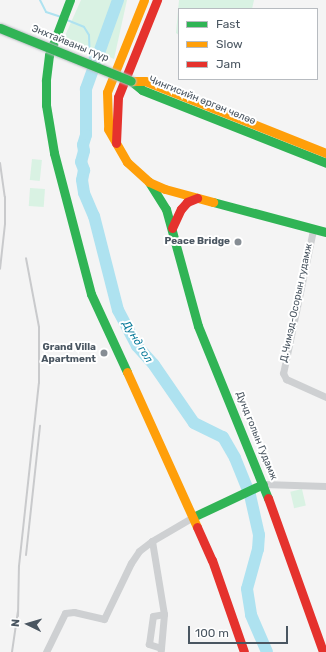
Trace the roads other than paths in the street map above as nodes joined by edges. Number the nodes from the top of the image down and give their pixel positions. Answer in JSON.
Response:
{"nodes":[{"id":1,"x":70,"y":0,"type":"edge"},
{"id":2,"x":144,"y":0,"type":"edge"},
{"id":3,"x":157,"y":0,"type":"edge"},
{"id":4,"x":0,"y":28,"type":"edge"},
{"id":5,"x":131,"y":81,"type":"junction"},
{"id":6,"x":116,"y":143,"type":"junction"},
{"id":7,"x":326,"y":153,"type":"edge"},
{"id":8,"x":326,"y":164,"type":"edge"},
{"id":9,"x":149,"y":182,"type":"junction"},
{"id":10,"x":197,"y":198,"type":"junction"},
{"id":11,"x":172,"y":228,"type":"junction"},
{"id":12,"x":313,"y":230,"type":"junction"},
{"id":13,"x":326,"y":232,"type":"edge"},
{"id":14,"x":326,"y":397,"type":"edge"},
{"id":15,"x":264,"y":484,"type":"junction"},
{"id":16,"x":326,"y":486,"type":"edge"},
{"id":17,"x":194,"y":517,"type":"junction"},
{"id":18,"x":152,"y":541,"type":"junction"},
{"id":19,"x":164,"y":614,"type":"junction"},
{"id":20,"x":161,"y":650,"type":"edge"},
{"id":21,"x":46,"y":652,"type":"edge"},
{"id":22,"x":244,"y":652,"type":"edge"},
{"id":23,"x":323,"y":652,"type":"edge"}],
"edges":[{"from":1,"to":17,"type":"main road"},
{"from":2,"to":6,"type":"main road"},
{"from":3,"to":6,"type":"main road"},
{"from":4,"to":5,"type":"main road","name":"Энхтайваны гүүр","bridge":true},
{"from":5,"to":7,"type":"main road","name":"Чингисийн өргөн чөлөө"},
{"from":5,"to":8,"type":"main road","name":"Чингисийн өргөн чөлөө"},
{"from":6,"to":9,"type":"main road"},
{"from":9,"to":10,"type":"main road"},
{"from":9,"to":11,"type":"main road","name":"Дунд голын Гудамж"},
{"from":10,"to":11,"type":"main road"},
{"from":10,"to":12,"type":"main road"},
{"from":11,"to":15,"type":"main road","name":"Дунд голын Гудамж"},
{"from":12,"to":13,"type":"main road"},
{"from":12,"to":14,"type":"street","name":"Д.Чимэд-Осорын гудамж"},
{"from":15,"to":16,"type":"street"},
{"from":15,"to":17,"type":"main road"},
{"from":15,"to":23,"type":"main road","name":"Дунд голын Гудамж"},
{"from":17,"to":18,"type":"street"},
{"from":17,"to":22,"type":"main road"},
{"from":18,"to":19,"type":"street"},
{"from":18,"to":21,"type":"street"},
{"from":19,"to":20,"type":"street"},
{"from":19,"to":20,"type":"street"}]}
